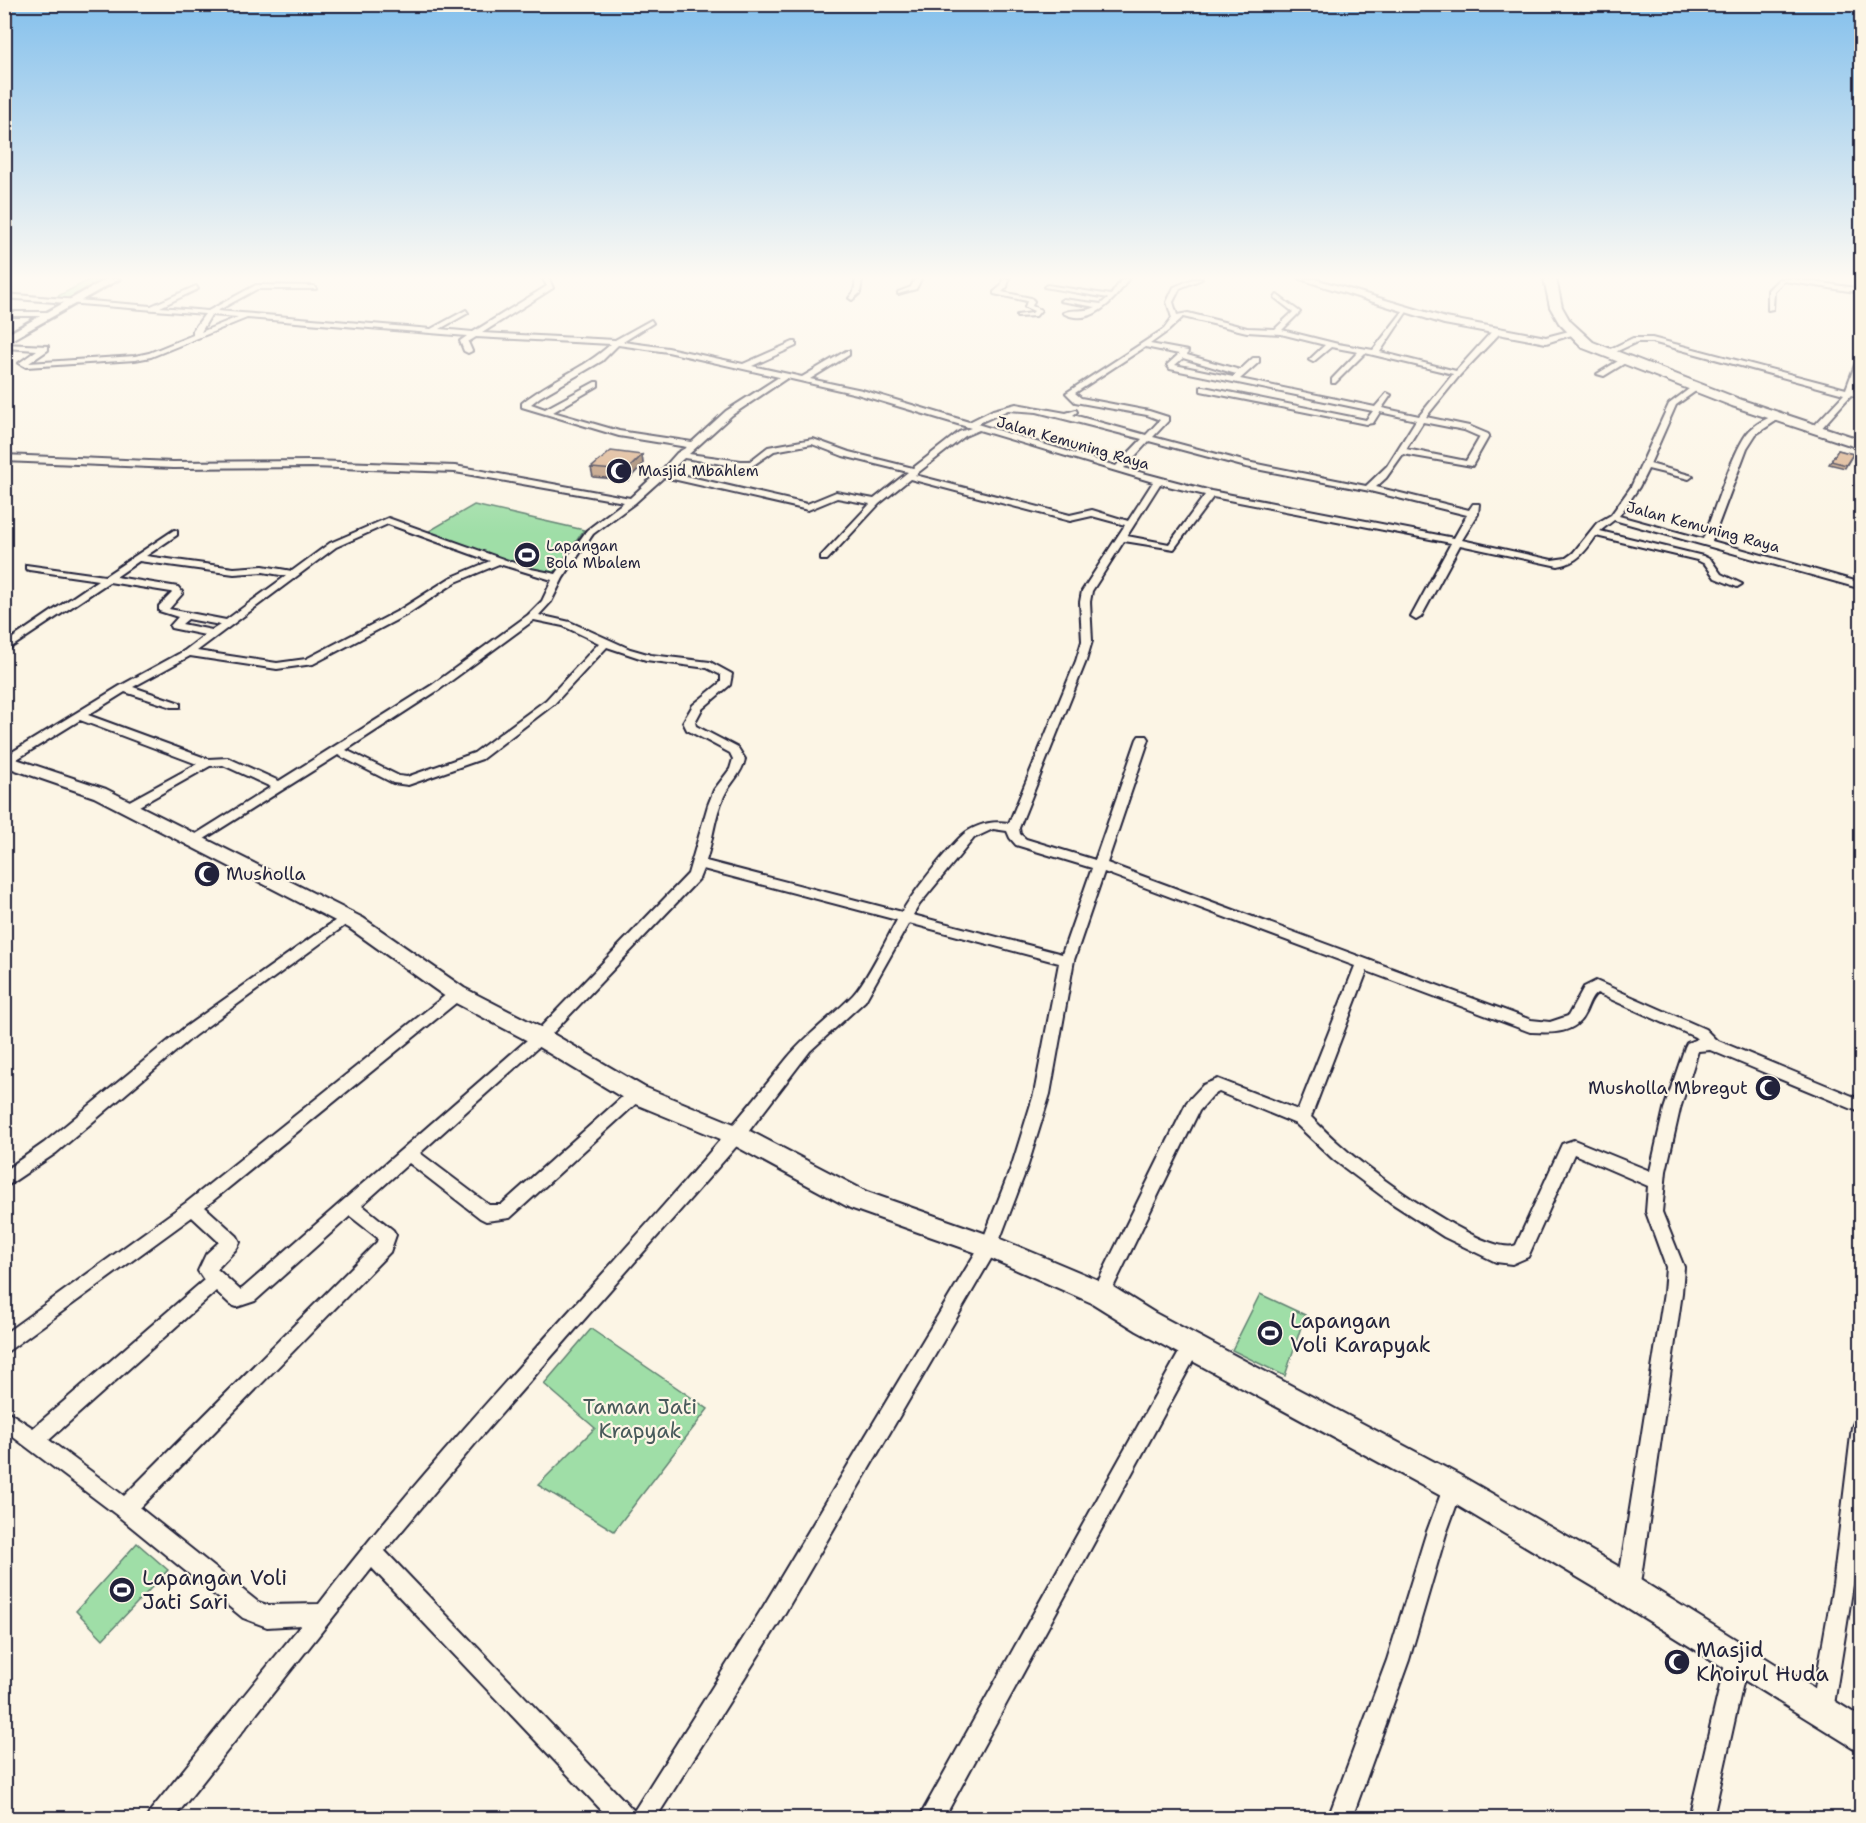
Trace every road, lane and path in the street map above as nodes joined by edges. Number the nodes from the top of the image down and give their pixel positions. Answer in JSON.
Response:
{"nodes":[{"id":1,"x":589,"y":364,"type":"edge"},
{"id":2,"x":735,"y":364,"type":"edge"},
{"id":3,"x":750,"y":364,"type":"edge"},
{"id":4,"x":829,"y":364,"type":"edge"},
{"id":5,"x":1112,"y":364,"type":"edge"},
{"id":6,"x":1172,"y":364,"type":"edge"},
{"id":7,"x":1211,"y":364,"type":"edge"},
{"id":8,"x":1251,"y":364,"type":"edge"},
{"id":9,"x":1351,"y":364,"type":"edge"},
{"id":10,"x":1420,"y":364,"type":"edge"},
{"id":11,"x":1466,"y":364,"type":"edge"},
{"id":12,"x":1619,"y":364,"type":"edge"},
{"id":13,"x":1636,"y":364,"type":"edge"},
{"id":14,"x":1741,"y":364,"type":"edge"},
{"id":15,"x":1859,"y":364,"type":"edge"},
{"id":16,"x":746,"y":366,"type":"junction"},
{"id":17,"x":1241,"y":373,"type":"junction"},
{"id":18,"x":1457,"y":373,"type":"junction"},
{"id":19,"x":1601,"y":374,"type":"dead end"},
{"id":20,"x":787,"y":375,"type":"junction"},
{"id":21,"x":1216,"y":377,"type":"junction"},
{"id":22,"x":805,"y":379,"type":"junction"},
{"id":23,"x":1233,"y":380,"type":"junction"},
{"id":24,"x":1335,"y":381,"type":"dead end"},
{"id":25,"x":595,"y":384,"type":"dead end"},
{"id":26,"x":1264,"y":387,"type":"junction"},
{"id":27,"x":1696,"y":388,"type":"junction"},
{"id":28,"x":1849,"y":393,"type":"junction"},
{"id":29,"x":1387,"y":395,"type":"dead end"},
{"id":30,"x":1862,"y":396,"type":"edge"},
{"id":31,"x":1251,"y":399,"type":"junction"},
{"id":32,"x":1088,"y":402,"type":"junction"},
{"id":33,"x":1377,"y":410,"type":"junction"},
{"id":34,"x":546,"y":412,"type":"junction"},
{"id":35,"x":1067,"y":416,"type":"junction"},
{"id":36,"x":1776,"y":417,"type":"junction"},
{"id":37,"x":1420,"y":419,"type":"junction"},
{"id":38,"x":972,"y":427,"type":"junction"},
{"id":39,"x":1815,"y":430,"type":"junction"},
{"id":40,"x":1146,"y":437,"type":"junction"},
{"id":41,"x":693,"y":445,"type":"junction"},
{"id":42,"x":1862,"y":446,"type":"edge"},
{"id":43,"x":1401,"y":451,"type":"junction"},
{"id":44,"x":680,"y":455,"type":"junction"},
{"id":45,"x":4,"y":458,"type":"edge"},
{"id":46,"x":1646,"y":466,"type":"junction"},
{"id":47,"x":1117,"y":470,"type":"junction"},
{"id":48,"x":660,"y":473,"type":"junction"},
{"id":49,"x":913,"y":473,"type":"junction"},
{"id":50,"x":1689,"y":476,"type":"dead end"},
{"id":51,"x":1158,"y":482,"type":"junction"},
{"id":52,"x":1369,"y":488,"type":"junction"},
{"id":53,"x":1211,"y":494,"type":"junction"},
{"id":54,"x":632,"y":501,"type":"junction"},
{"id":55,"x":876,"y":502,"type":"junction"},
{"id":56,"x":1614,"y":517,"type":"junction"},
{"id":57,"x":1130,"y":524,"type":"junction"},
{"id":58,"x":174,"y":533,"type":"dead end"},
{"id":59,"x":1595,"y":533,"type":"junction"},
{"id":60,"x":1121,"y":538,"type":"junction"},
{"id":61,"x":1458,"y":541,"type":"junction"},
{"id":62,"x":1707,"y":542,"type":"junction"},
{"id":63,"x":137,"y":558,"type":"junction"},
{"id":64,"x":824,"y":558,"type":"dead end"},
{"id":65,"x":499,"y":561,"type":"junction"},
{"id":66,"x":29,"y":567,"type":"dead end"},
{"id":67,"x":293,"y":574,"type":"junction"},
{"id":68,"x":558,"y":578,"type":"junction"},
{"id":69,"x":109,"y":579,"type":"junction"},
{"id":70,"x":1737,"y":584,"type":"dead end"},
{"id":71,"x":1862,"y":586,"type":"edge"},
{"id":72,"x":185,"y":616,"type":"junction"},
{"id":73,"x":532,"y":617,"type":"junction"},
{"id":74,"x":1416,"y":617,"type":"dead end"},
{"id":75,"x":228,"y":623,"type":"junction"},
{"id":76,"x":214,"y":633,"type":"junction"},
{"id":77,"x":605,"y":644,"type":"junction"},
{"id":78,"x":4,"y":649,"type":"edge"},
{"id":79,"x":188,"y":652,"type":"junction"},
{"id":80,"x":123,"y":688,"type":"junction"},
{"id":81,"x":176,"y":705,"type":"dead end"},
{"id":82,"x":79,"y":716,"type":"junction"},
{"id":83,"x":1143,"y":740,"type":"dead end"},
{"id":84,"x":336,"y":749,"type":"junction"},
{"id":85,"x":5,"y":762,"type":"edge"},
{"id":86,"x":207,"y":763,"type":"junction"},
{"id":87,"x":279,"y":786,"type":"junction"},
{"id":88,"x":128,"y":807,"type":"junction"},
{"id":89,"x":1013,"y":828,"type":"junction"},
{"id":90,"x":193,"y":842,"type":"junction"},
{"id":91,"x":700,"y":864,"type":"junction"},
{"id":92,"x":1098,"y":865,"type":"junction"},
{"id":93,"x":905,"y":916,"type":"junction"},
{"id":94,"x":346,"y":918,"type":"junction"},
{"id":95,"x":1066,"y":960,"type":"junction"},
{"id":96,"x":1363,"y":964,"type":"junction"},
{"id":97,"x":457,"y":994,"type":"junction"},
{"id":98,"x":540,"y":1037,"type":"junction"},
{"id":99,"x":1710,"y":1044,"type":"junction"},
{"id":100,"x":636,"y":1094,"type":"junction"},
{"id":101,"x":1862,"y":1107,"type":"edge"},
{"id":102,"x":1302,"y":1119,"type":"junction"},
{"id":103,"x":736,"y":1136,"type":"junction"},
{"id":104,"x":409,"y":1154,"type":"junction"},
{"id":105,"x":4,"y":1181,"type":"edge"},
{"id":106,"x":1657,"y":1182,"type":"junction"},
{"id":107,"x":350,"y":1206,"type":"junction"},
{"id":108,"x":193,"y":1207,"type":"junction"},
{"id":109,"x":989,"y":1246,"type":"junction"},
{"id":110,"x":215,"y":1281,"type":"junction"},
{"id":111,"x":1101,"y":1294,"type":"junction"},
{"id":112,"x":4,"y":1345,"type":"edge"},
{"id":113,"x":1192,"y":1346,"type":"junction"},
{"id":114,"x":4,"y":1419,"type":"edge"},
{"id":115,"x":1862,"y":1427,"type":"edge"},
{"id":116,"x":33,"y":1440,"type":"junction"},
{"id":117,"x":1453,"y":1487,"type":"junction"},
{"id":118,"x":125,"y":1509,"type":"junction"},
{"id":119,"x":371,"y":1552,"type":"junction"},
{"id":120,"x":1628,"y":1591,"type":"junction"},
{"id":121,"x":324,"y":1614,"type":"junction"},
{"id":122,"x":1737,"y":1660,"type":"junction"},
{"id":123,"x":1821,"y":1713,"type":"junction"},
{"id":124,"x":1862,"y":1737,"type":"edge"},
{"id":125,"x":159,"y":1818,"type":"edge"},
{"id":126,"x":625,"y":1818,"type":"edge"},
{"id":127,"x":643,"y":1818,"type":"edge"},
{"id":128,"x":931,"y":1818,"type":"edge"},
{"id":129,"x":1340,"y":1818,"type":"edge"},
{"id":130,"x":1701,"y":1818,"type":"edge"}],
"edges":[{"from":1,"to":34,"type":"street"},
{"from":2,"to":16,"type":"street","name":"Jalan Kemuning Raya"},
{"from":3,"to":16,"type":"street"},
{"from":4,"to":22,"type":"street"},
{"from":5,"to":32,"type":"street"},
{"from":6,"to":21,"type":"street"},
{"from":7,"to":17,"type":"street"},
{"from":8,"to":17,"type":"street"},
{"from":9,"to":24,"type":"street"},
{"from":10,"to":18,"type":"street"},
{"from":11,"to":18,"type":"street"},
{"from":12,"to":19,"type":"street"},
{"from":13,"to":27,"type":"highway"},
{"from":14,"to":28,"type":"street"},
{"from":15,"to":28,"type":"street"},
{"from":16,"to":20,"type":"street","name":"Jalan Kemuning Raya"},
{"from":17,"to":23,"type":"street"},
{"from":18,"to":37,"type":"street"},
{"from":20,"to":22,"type":"street","name":"Jalan Kemuning Raya"},
{"from":20,"to":41,"type":"street"},
{"from":21,"to":23,"type":"street"},
{"from":21,"to":31,"type":"street"},
{"from":22,"to":38,"type":"street","name":"Jalan Kemuning Raya"},
{"from":23,"to":26,"type":"street"},
{"from":25,"to":34,"type":"street"},
{"from":26,"to":31,"type":"street"},
{"from":26,"to":33,"type":"street"},
{"from":27,"to":36,"type":"highway"},
{"from":27,"to":46,"type":"street"},
{"from":28,"to":30,"type":"street"},
{"from":28,"to":39,"type":"street"},
{"from":29,"to":33,"type":"street"},
{"from":31,"to":33,"type":"street"},
{"from":32,"to":35,"type":"street"},
{"from":32,"to":40,"type":"street"},
{"from":33,"to":37,"type":"street"},
{"from":34,"to":41,"type":"street"},
{"from":35,"to":38,"type":"street"},
{"from":35,"to":40,"type":"street"},
{"from":36,"to":39,"type":"highway"},
{"from":36,"to":62,"type":"street"},
{"from":37,"to":43,"type":"street"},
{"from":37,"to":43,"type":"street"},
{"from":38,"to":47,"type":"street","name":"Jalan Kemuning Raya"},
{"from":38,"to":49,"type":"street"},
{"from":39,"to":42,"type":"highway"},
{"from":40,"to":47,"type":"street"},
{"from":40,"to":52,"type":"street"},
{"from":41,"to":44,"type":"street"},
{"from":43,"to":52,"type":"street"},
{"from":44,"to":48,"type":"street"},
{"from":44,"to":49,"type":"street"},
{"from":45,"to":54,"type":"street"},
{"from":46,"to":50,"type":"street"},
{"from":46,"to":56,"type":"street"},
{"from":47,"to":51,"type":"street","name":"Jalan Kemuning Raya"},
{"from":48,"to":54,"type":"street"},
{"from":48,"to":55,"type":"street"},
{"from":49,"to":55,"type":"street"},
{"from":49,"to":57,"type":"street"},
{"from":51,"to":53,"type":"street","name":"Jalan Kemuning Raya"},
{"from":51,"to":57,"type":"street"},
{"from":52,"to":61,"type":"street"},
{"from":53,"to":60,"type":"street"},
{"from":53,"to":61,"type":"street","name":"Jalan Kemuning Raya"},
{"from":54,"to":68,"type":"street"},
{"from":55,"to":64,"type":"street"},
{"from":56,"to":59,"type":"street","name":"Jalan Kemuning Raya"},
{"from":56,"to":62,"type":"street","name":"Jalan Kemuning Raya"},
{"from":57,"to":60,"type":"street"},
{"from":58,"to":63,"type":"street"},
{"from":59,"to":61,"type":"street","name":"Jalan Kemuning Raya"},
{"from":59,"to":70,"type":"street"},
{"from":60,"to":89,"type":"street"},
{"from":61,"to":74,"type":"street"},
{"from":62,"to":71,"type":"street","name":"Jalan Kemuning Raya"},
{"from":63,"to":67,"type":"street"},
{"from":63,"to":69,"type":"street"},
{"from":65,"to":67,"type":"street"},
{"from":65,"to":68,"type":"street"},
{"from":65,"to":79,"type":"street"},
{"from":66,"to":69,"type":"street"},
{"from":67,"to":75,"type":"street"},
{"from":68,"to":73,"type":"street"},
{"from":69,"to":72,"type":"street"},
{"from":69,"to":78,"type":"street"},
{"from":72,"to":75,"type":"street"},
{"from":72,"to":76,"type":"street"},
{"from":73,"to":77,"type":"street"},
{"from":73,"to":84,"type":"street"},
{"from":75,"to":76,"type":"street"},
{"from":76,"to":79,"type":"street"},
{"from":77,"to":84,"type":"street"},
{"from":77,"to":91,"type":"street"},
{"from":79,"to":80,"type":"street"},
{"from":80,"to":81,"type":"street"},
{"from":80,"to":82,"type":"street"},
{"from":82,"to":85,"type":"street"},
{"from":82,"to":86,"type":"street"},
{"from":83,"to":92,"type":"street"},
{"from":84,"to":87,"type":"street"},
{"from":85,"to":88,"type":"street"},
{"from":86,"to":87,"type":"street"},
{"from":86,"to":88,"type":"street"},
{"from":87,"to":90,"type":"street"},
{"from":88,"to":90,"type":"street"},
{"from":89,"to":92,"type":"street"},
{"from":89,"to":93,"type":"street"},
{"from":90,"to":94,"type":"street"},
{"from":91,"to":93,"type":"street"},
{"from":91,"to":98,"type":"street"},
{"from":92,"to":95,"type":"street"},
{"from":92,"to":96,"type":"street"},
{"from":93,"to":95,"type":"street"},
{"from":93,"to":103,"type":"street"},
{"from":94,"to":97,"type":"street"},
{"from":94,"to":105,"type":"street"},
{"from":95,"to":109,"type":"street"},
{"from":96,"to":99,"type":"street"},
{"from":96,"to":102,"type":"street"},
{"from":97,"to":98,"type":"street"},
{"from":97,"to":108,"type":"street"},
{"from":98,"to":100,"type":"street"},
{"from":98,"to":104,"type":"street"},
{"from":99,"to":101,"type":"street"},
{"from":99,"to":106,"type":"street"},
{"from":100,"to":103,"type":"street"},
{"from":100,"to":104,"type":"street"},
{"from":102,"to":106,"type":"street"},
{"from":102,"to":111,"type":"street"},
{"from":103,"to":109,"type":"street"},
{"from":103,"to":119,"type":"street"},
{"from":104,"to":107,"type":"street"},
{"from":106,"to":120,"type":"street"},
{"from":107,"to":110,"type":"street"},
{"from":107,"to":118,"type":"street"},
{"from":108,"to":110,"type":"street"},
{"from":108,"to":112,"type":"street"},
{"from":109,"to":111,"type":"street"},
{"from":109,"to":127,"type":"street"},
{"from":110,"to":116,"type":"street"},
{"from":111,"to":113,"type":"street"},
{"from":113,"to":117,"type":"street"},
{"from":113,"to":128,"type":"street"},
{"from":114,"to":116,"type":"street"},
{"from":115,"to":123,"type":"street"},
{"from":116,"to":118,"type":"street"},
{"from":117,"to":120,"type":"street"},
{"from":117,"to":129,"type":"street"},
{"from":118,"to":121,"type":"street"},
{"from":119,"to":121,"type":"street"},
{"from":119,"to":126,"type":"street"},
{"from":120,"to":122,"type":"street"},
{"from":121,"to":125,"type":"street"},
{"from":122,"to":123,"type":"street"},
{"from":122,"to":130,"type":"street"},
{"from":123,"to":124,"type":"street"}]}
